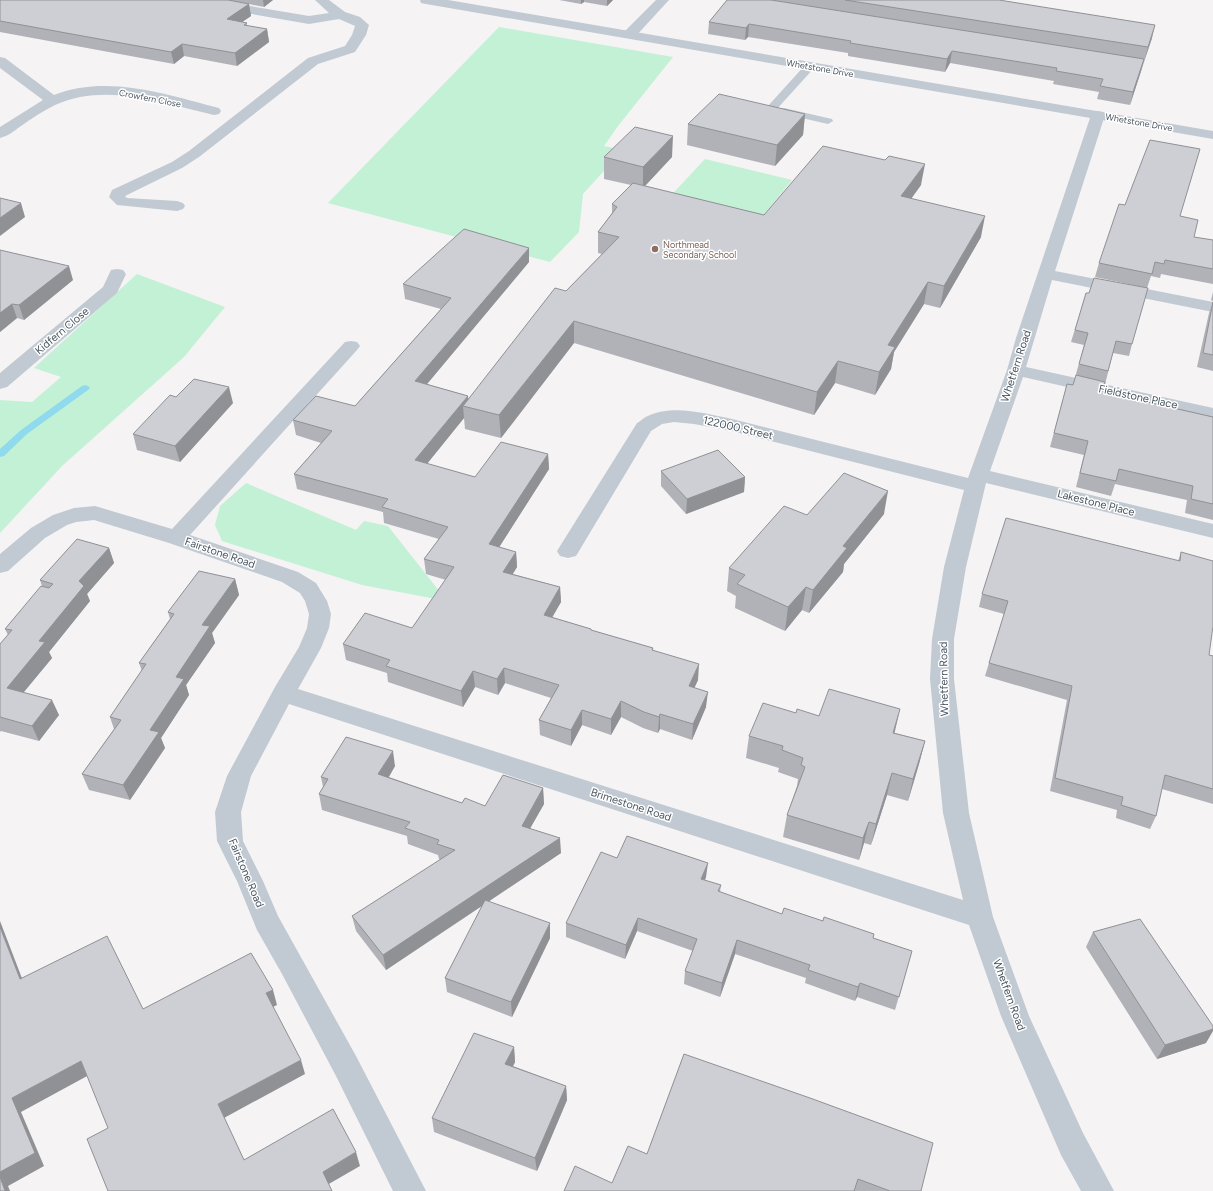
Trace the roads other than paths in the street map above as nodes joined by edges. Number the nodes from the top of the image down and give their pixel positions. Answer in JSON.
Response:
{"nodes":[{"id":1,"x":193,"y":0,"type":"edge"},
{"id":2,"x":321,"y":0,"type":"edge"},
{"id":3,"x":426,"y":0,"type":"edge"},
{"id":4,"x":663,"y":0,"type":"edge"},
{"id":5,"x":303,"y":4,"type":"dead end"},
{"id":6,"x":340,"y":15,"type":"junction"},
{"id":7,"x":286,"y":16,"type":"junction"},
{"id":8,"x":629,"y":35,"type":"junction"},
{"id":9,"x":0,"y":61,"type":"edge"},
{"id":10,"x":810,"y":66,"type":"junction"},
{"id":11,"x":53,"y":101,"type":"junction"},
{"id":12,"x":214,"y":111,"type":"dead end"},
{"id":13,"x":1098,"y":115,"type":"junction"},
{"id":14,"x":828,"y":121,"type":"dead end"},
{"id":15,"x":0,"y":134,"type":"edge"},
{"id":16,"x":1213,"y":135,"type":"edge"},
{"id":17,"x":177,"y":206,"type":"dead end"},
{"id":18,"x":118,"y":274,"type":"dead end"},
{"id":19,"x":1046,"y":274,"type":"junction"},
{"id":20,"x":1213,"y":307,"type":"edge"},
{"id":21,"x":351,"y":346,"type":"dead end"},
{"id":22,"x":1016,"y":370,"type":"junction"},
{"id":23,"x":0,"y":383,"type":"edge"},
{"id":24,"x":1213,"y":414,"type":"edge"},
{"id":25,"x":977,"y":481,"type":"junction"},
{"id":26,"x":1213,"y":531,"type":"edge"},
{"id":27,"x":176,"y":538,"type":"junction"},
{"id":28,"x":568,"y":551,"type":"dead end"},
{"id":29,"x":0,"y":566,"type":"edge"},
{"id":30,"x":282,"y":693,"type":"junction"},
{"id":31,"x":980,"y":916,"type":"junction"},
{"id":32,"x":410,"y":1191,"type":"edge"},
{"id":33,"x":1098,"y":1191,"type":"edge"}],
"edges":[{"from":1,"to":7,"type":"street"},
{"from":2,"to":6,"type":"street"},
{"from":3,"to":8,"type":"street","name":"Whetstone Drive"},
{"from":4,"to":8,"type":"street"},
{"from":5,"to":7,"type":"street"},
{"from":6,"to":7,"type":"street"},
{"from":6,"to":17,"type":"street"},
{"from":8,"to":10,"type":"street","name":"Whetstone Drive"},
{"from":9,"to":11,"type":"street"},
{"from":10,"to":13,"type":"street","name":"Whetstone Drive"},
{"from":10,"to":14,"type":"lane"},
{"from":11,"to":12,"type":"street","name":"Crowfern Close"},
{"from":11,"to":15,"type":"street","name":"Crowfern Close"},
{"from":13,"to":16,"type":"street","name":"Whetstone Drive"},
{"from":13,"to":19,"type":"street","name":"Whetfern Road"},
{"from":18,"to":23,"type":"street","name":"Kidfern Close"},
{"from":19,"to":20,"type":"street"},
{"from":19,"to":22,"type":"street","name":"Whetfern Road"},
{"from":21,"to":27,"type":"street","name":"Fairstone Road"},
{"from":22,"to":24,"type":"street","name":"Fieldstone Place"},
{"from":22,"to":25,"type":"street","name":"Whetfern Road"},
{"from":25,"to":26,"type":"street","name":"Lakestone Place"},
{"from":25,"to":28,"type":"street","name":"122000 Street"},
{"from":25,"to":31,"type":"street","name":"Whetfern Road"},
{"from":27,"to":29,"type":"street","name":"Fairstone Road"},
{"from":27,"to":30,"type":"street","name":"Fairstone Road"},
{"from":30,"to":31,"type":"street","name":"Brimestone Road"},
{"from":30,"to":32,"type":"street","name":"Fairstone Road"},
{"from":31,"to":33,"type":"street","name":"Whetfern Road"}]}
